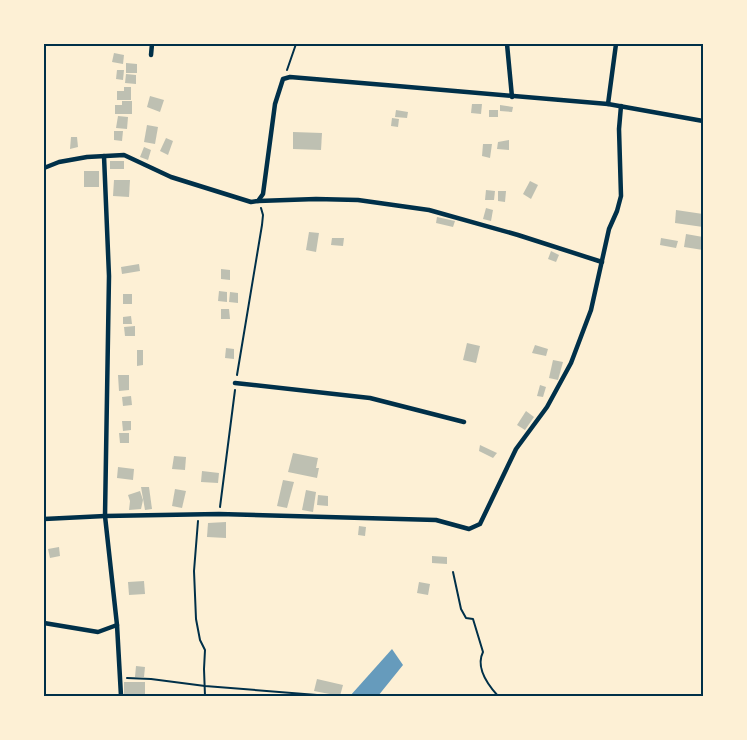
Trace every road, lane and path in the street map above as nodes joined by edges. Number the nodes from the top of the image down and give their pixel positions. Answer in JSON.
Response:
{"nodes":[{"id":1,"x":152,"y":44,"type":"edge"},
{"id":2,"x":296,"y":44,"type":"edge"},
{"id":3,"x":507,"y":44,"type":"edge"},
{"id":4,"x":616,"y":44,"type":"edge"},
{"id":5,"x":151,"y":55,"type":"dead end"},
{"id":6,"x":283,"y":79,"type":"junction"},
{"id":7,"x":512,"y":96,"type":"junction"},
{"id":8,"x":608,"y":104,"type":"junction"},
{"id":9,"x":621,"y":106,"type":"junction"},
{"id":10,"x":703,"y":121,"type":"edge"},
{"id":11,"x":104,"y":156,"type":"junction"},
{"id":12,"x":44,"y":168,"type":"edge"},
{"id":13,"x":258,"y":201,"type":"junction"},
{"id":14,"x":602,"y":262,"type":"junction"},
{"id":15,"x":236,"y":383,"type":"junction"},
{"id":16,"x":464,"y":422,"type":"dead end"},
{"id":17,"x":198,"y":514,"type":"junction"},
{"id":18,"x":219,"y":514,"type":"junction"},
{"id":19,"x":105,"y":516,"type":"junction"},
{"id":20,"x":44,"y":519,"type":"edge"},
{"id":21,"x":453,"y":572,"type":"dead end"},
{"id":22,"x":44,"y":624,"type":"edge"},
{"id":23,"x":117,"y":625,"type":"junction"},
{"id":24,"x":120,"y":678,"type":"junction"},
{"id":25,"x":205,"y":686,"type":"junction"},
{"id":26,"x":317,"y":695,"type":"dead end"},
{"id":27,"x":121,"y":696,"type":"edge"},
{"id":28,"x":205,"y":696,"type":"edge"},
{"id":29,"x":498,"y":696,"type":"edge"}],
"edges":[{"from":1,"to":5,"type":"street"},
{"from":2,"to":6,"type":"path"},
{"from":3,"to":7,"type":"street"},
{"from":4,"to":8,"type":"street"},
{"from":6,"to":7,"type":"street"},
{"from":6,"to":13,"type":"street"},
{"from":7,"to":8,"type":"street"},
{"from":8,"to":9,"type":"street"},
{"from":9,"to":10,"type":"street"},
{"from":9,"to":14,"type":"street"},
{"from":11,"to":12,"type":"street"},
{"from":11,"to":13,"type":"street"},
{"from":11,"to":19,"type":"street"},
{"from":13,"to":14,"type":"street"},
{"from":13,"to":15,"type":"path"},
{"from":14,"to":18,"type":"street"},
{"from":15,"to":16,"type":"street"},
{"from":15,"to":18,"type":"path"},
{"from":17,"to":18,"type":"street"},
{"from":17,"to":19,"type":"street"},
{"from":17,"to":25,"type":"path"},
{"from":19,"to":20,"type":"street"},
{"from":19,"to":23,"type":"street"},
{"from":21,"to":29,"type":"path"},
{"from":22,"to":23,"type":"street"},
{"from":23,"to":24,"type":"street"},
{"from":24,"to":25,"type":"path"},
{"from":24,"to":27,"type":"street"},
{"from":25,"to":26,"type":"path"},
{"from":25,"to":28,"type":"path"}]}
